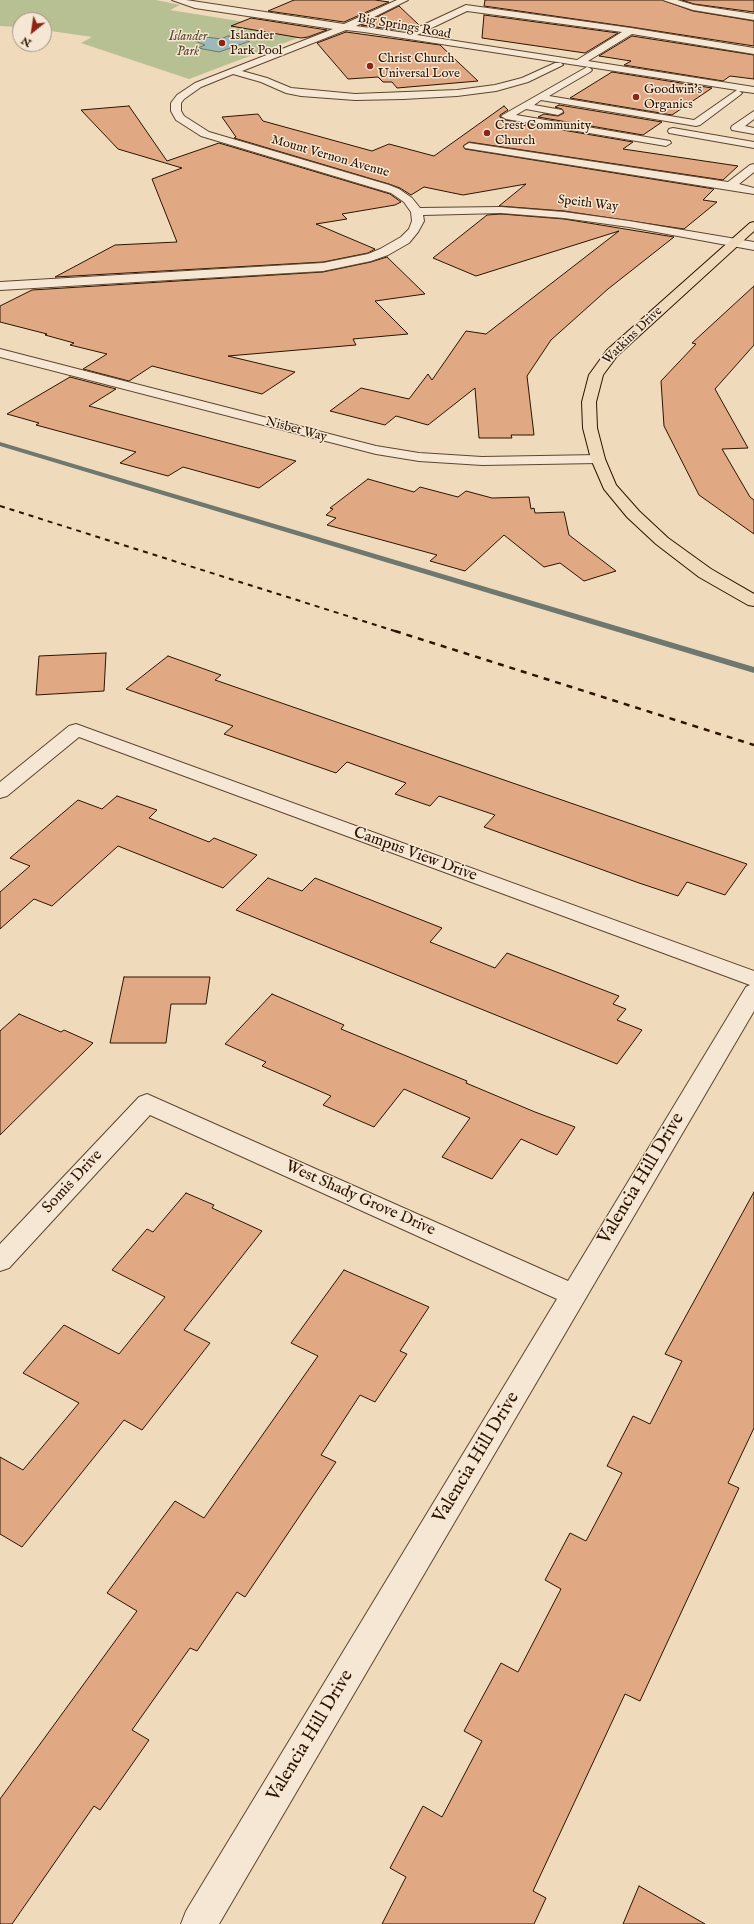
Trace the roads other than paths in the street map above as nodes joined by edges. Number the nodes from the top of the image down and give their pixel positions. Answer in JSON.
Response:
{"nodes":[{"id":1,"x":176,"y":0,"type":"edge"},
{"id":2,"x":399,"y":0,"type":"edge"},
{"id":3,"x":667,"y":0,"type":"edge"},
{"id":4,"x":754,"y":17,"type":"edge"},
{"id":5,"x":343,"y":28,"type":"junction"},
{"id":6,"x":631,"y":32,"type":"junction"},
{"id":7,"x":407,"y":36,"type":"junction"},
{"id":8,"x":754,"y":51,"type":"edge"},
{"id":9,"x":578,"y":63,"type":"junction"},
{"id":10,"x":558,"y":65,"type":"junction"},
{"id":11,"x":587,"y":70,"type":"junction"},
{"id":12,"x":232,"y":71,"type":"junction"},
{"id":13,"x":754,"y":90,"type":"edge"},
{"id":14,"x":737,"y":93,"type":"junction"},
{"id":15,"x":754,"y":96,"type":"edge"},
{"id":16,"x":540,"y":97,"type":"junction"},
{"id":17,"x":524,"y":106,"type":"junction"},
{"id":18,"x":571,"y":114,"type":"dead end"},
{"id":19,"x":754,"y":114,"type":"edge"},
{"id":20,"x":696,"y":123,"type":"junction"},
{"id":21,"x":665,"y":130,"type":"dead end"},
{"id":22,"x":754,"y":131,"type":"edge"},
{"id":23,"x":681,"y":133,"type":"junction"},
{"id":24,"x":754,"y":145,"type":"edge"},
{"id":25,"x":469,"y":146,"type":"dead end"},
{"id":26,"x":754,"y":167,"type":"edge"},
{"id":27,"x":730,"y":186,"type":"junction"},
{"id":28,"x":754,"y":190,"type":"edge"},
{"id":29,"x":417,"y":212,"type":"junction"},
{"id":30,"x":754,"y":225,"type":"edge"},
{"id":31,"x":733,"y":242,"type":"junction"},
{"id":32,"x":754,"y":246,"type":"edge"},
{"id":33,"x":0,"y":286,"type":"edge"},
{"id":34,"x":0,"y":353,"type":"edge"},
{"id":35,"x":598,"y":459,"type":"junction"},
{"id":36,"x":754,"y":601,"type":"edge"},
{"id":37,"x":0,"y":792,"type":"edge"},
{"id":38,"x":754,"y":979,"type":"edge"},
{"id":39,"x":754,"y":992,"type":"edge"},
{"id":40,"x":147,"y":1103,"type":"joint"},
{"id":41,"x":0,"y":1261,"type":"edge"},
{"id":42,"x":574,"y":1295,"type":"junction"},
{"id":43,"x":199,"y":1924,"type":"edge"}],
"edges":[{"from":1,"to":5,"type":"street"},
{"from":2,"to":5,"type":"street","name":"Mount Vernon Avenue"},
{"from":3,"to":4,"type":"street"},
{"from":5,"to":7,"type":"street","name":"Big Springs Road"},
{"from":5,"to":10,"type":"street","name":"Big Springs Road"},
{"from":5,"to":12,"type":"street","name":"Mount Vernon Avenue"},
{"from":6,"to":7,"type":"street"},
{"from":6,"to":8,"type":"street"},
{"from":6,"to":9,"type":"street"},
{"from":7,"to":9,"type":"street","name":"Big Springs Road"},
{"from":9,"to":13,"type":"street","name":"Big Springs Road"},
{"from":10,"to":11,"type":"street","name":"Big Springs Road"},
{"from":10,"to":12,"type":"street"},
{"from":11,"to":14,"type":"street","name":"Big Springs Road"},
{"from":11,"to":16,"type":"street"},
{"from":12,"to":29,"type":"street","name":"Mount Vernon Avenue"},
{"from":14,"to":15,"type":"street","name":"Big Springs Road"},
{"from":14,"to":20,"type":"street"},
{"from":16,"to":17,"type":"street"},
{"from":16,"to":20,"type":"street"},
{"from":17,"to":18,"type":"street"},
{"from":17,"to":23,"type":"street"},
{"from":19,"to":22,"type":"street"},
{"from":20,"to":23,"type":"street"},
{"from":21,"to":23,"type":"street"},
{"from":23,"to":24,"type":"street"},
{"from":25,"to":27,"type":"street"},
{"from":26,"to":27,"type":"street"},
{"from":27,"to":28,"type":"street"},
{"from":29,"to":31,"type":"street","name":"Speith Way"},
{"from":29,"to":33,"type":"street"},
{"from":30,"to":31,"type":"main road","name":"Watkins Drive"},
{"from":31,"to":32,"type":"street","name":"Speith Way"},
{"from":31,"to":35,"type":"main road","name":"Watkins Drive"},
{"from":34,"to":35,"type":"street","name":"Nisbet Way"},
{"from":35,"to":36,"type":"main road","name":"Watkins Drive"},
{"from":37,"to":38,"type":"street","name":"Campus View Drive"},
{"from":39,"to":42,"type":"street","name":"Valencia Hill Drive"},
{"from":40,"to":41,"type":"street","name":"Somis Drive"},
{"from":40,"to":42,"type":"street","name":"West Shady Grove Drive"},
{"from":42,"to":43,"type":"street","name":"Valencia Hill Drive"}]}
